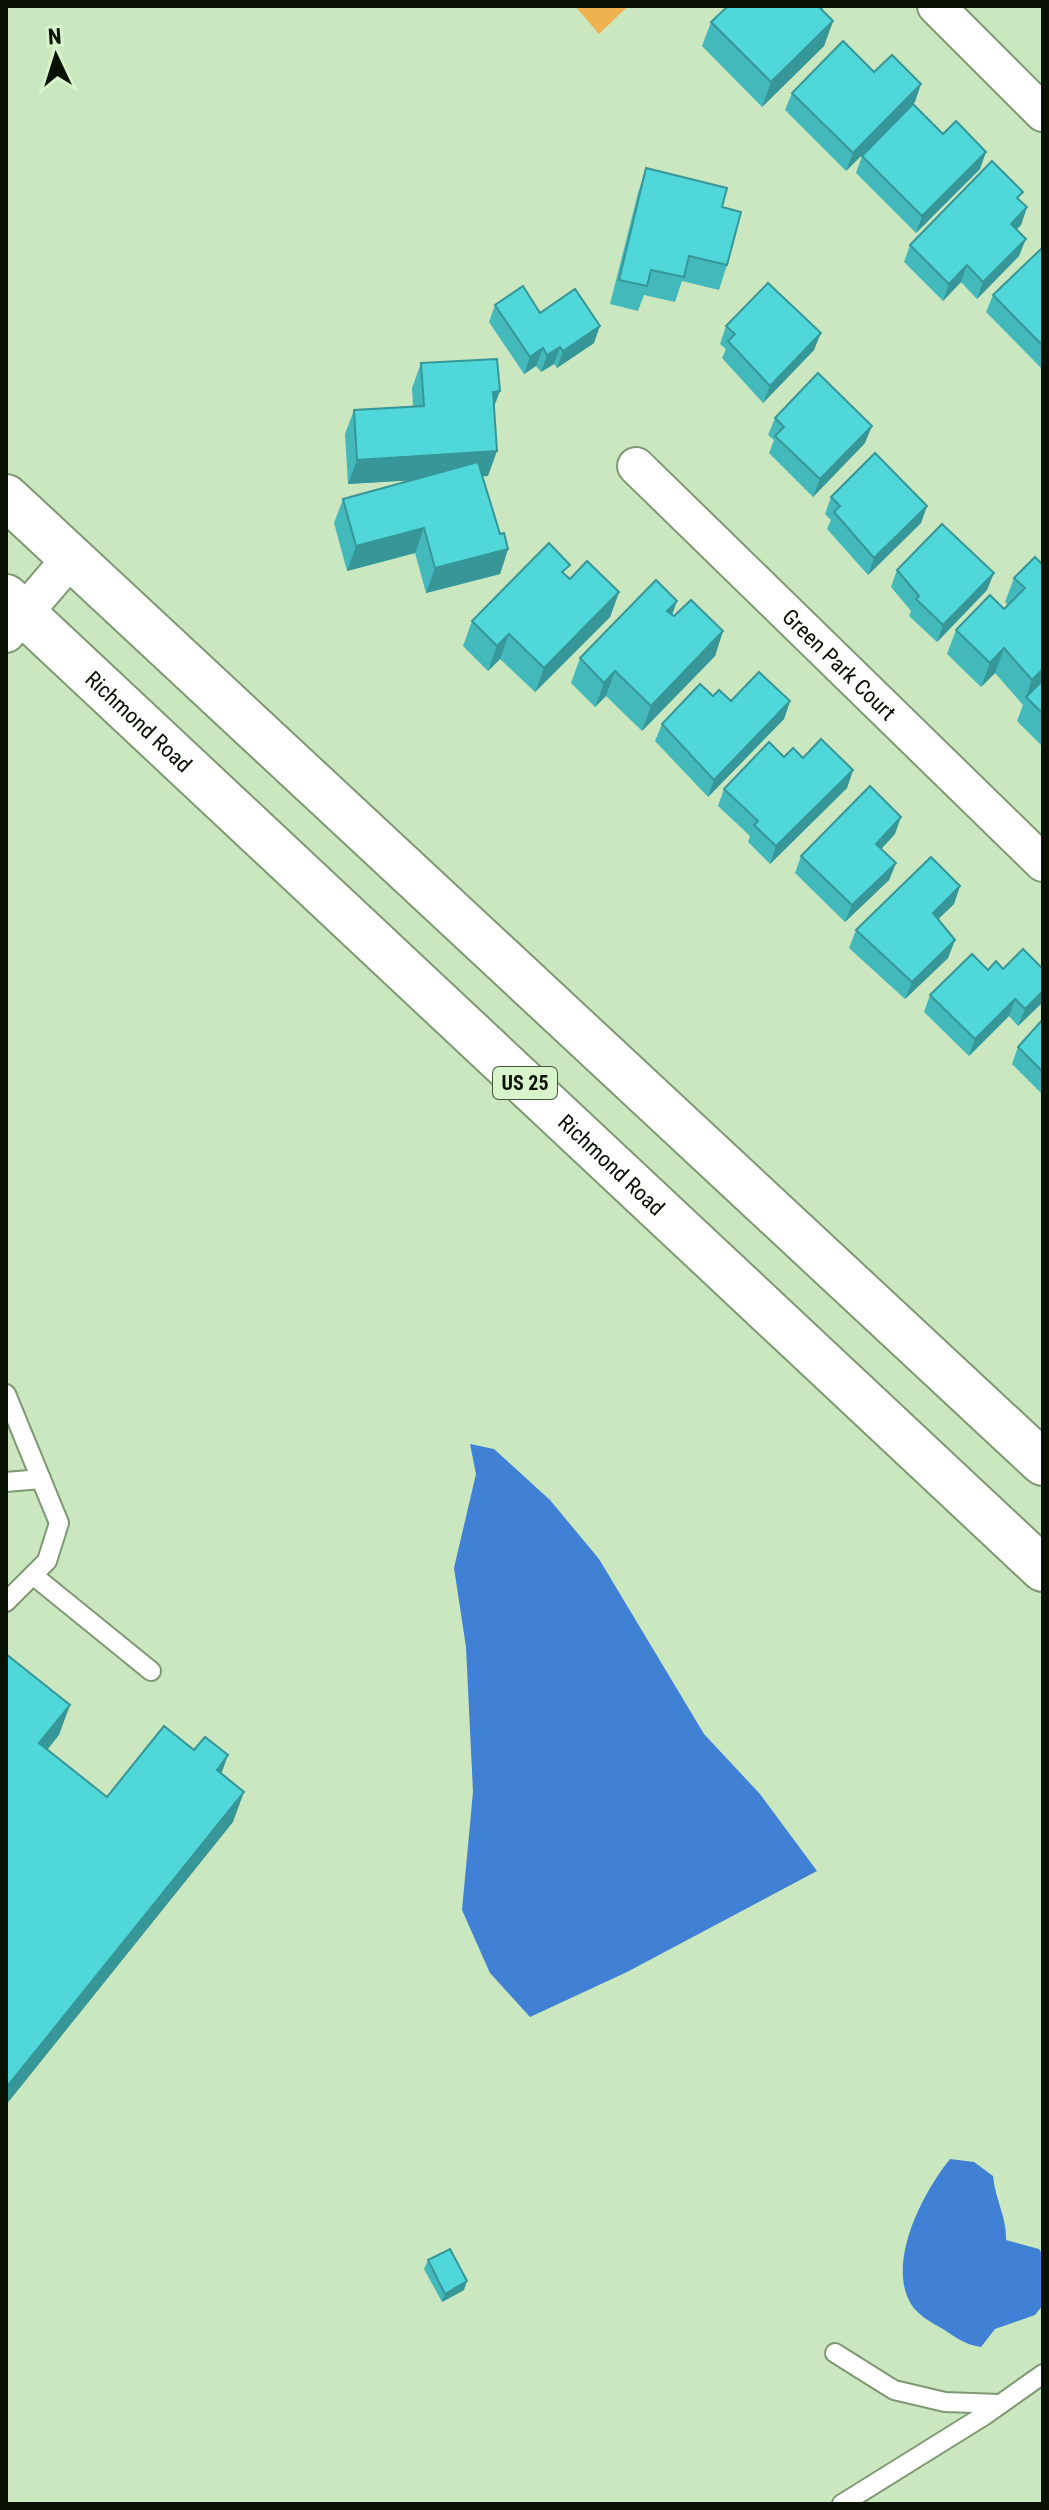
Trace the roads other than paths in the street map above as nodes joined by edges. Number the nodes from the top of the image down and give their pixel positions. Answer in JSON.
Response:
{"nodes":[{"id":1,"x":936,"y":6,"type":"edge"},
{"id":2,"x":1043,"y":113,"type":"edge"},
{"id":3,"x":636,"y":466,"type":"dead end"},
{"id":4,"x":6,"y":497,"type":"edge"},
{"id":5,"x":71,"y":558,"type":"junction"},
{"id":6,"x":12,"y":615,"type":"edge"},
{"id":7,"x":1043,"y":863,"type":"edge"},
{"id":8,"x":6,"y":1394,"type":"edge"},
{"id":9,"x":1043,"y":1463,"type":"edge"},
{"id":10,"x":41,"y":1479,"type":"junction"},
{"id":11,"x":6,"y":1482,"type":"edge"},
{"id":12,"x":1043,"y":1569,"type":"edge"},
{"id":13,"x":34,"y":1576,"type":"junction"},
{"id":14,"x":6,"y":1602,"type":"edge"},
{"id":15,"x":151,"y":1671,"type":"dead end"},
{"id":16,"x":835,"y":2353,"type":"dead end"},
{"id":17,"x":1043,"y":2374,"type":"edge"},
{"id":18,"x":1000,"y":2404,"type":"junction"},
{"id":19,"x":842,"y":2504,"type":"edge"}],
"edges":[{"from":1,"to":2,"type":"street"},
{"from":3,"to":7,"type":"street","name":"Green Park Court"},
{"from":4,"to":5,"type":"highway"},
{"from":5,"to":6,"type":"street"},
{"from":5,"to":9,"type":"highway"},
{"from":6,"to":12,"type":"highway","name":"Richmond Road","number":"US 25"},
{"from":8,"to":10,"type":"lane"},
{"from":10,"to":11,"type":"lane"},
{"from":10,"to":13,"type":"lane"},
{"from":13,"to":14,"type":"lane"},
{"from":13,"to":15,"type":"lane"},
{"from":16,"to":18,"type":"lane"},
{"from":17,"to":18,"type":"lane"},
{"from":18,"to":19,"type":"lane"}]}
